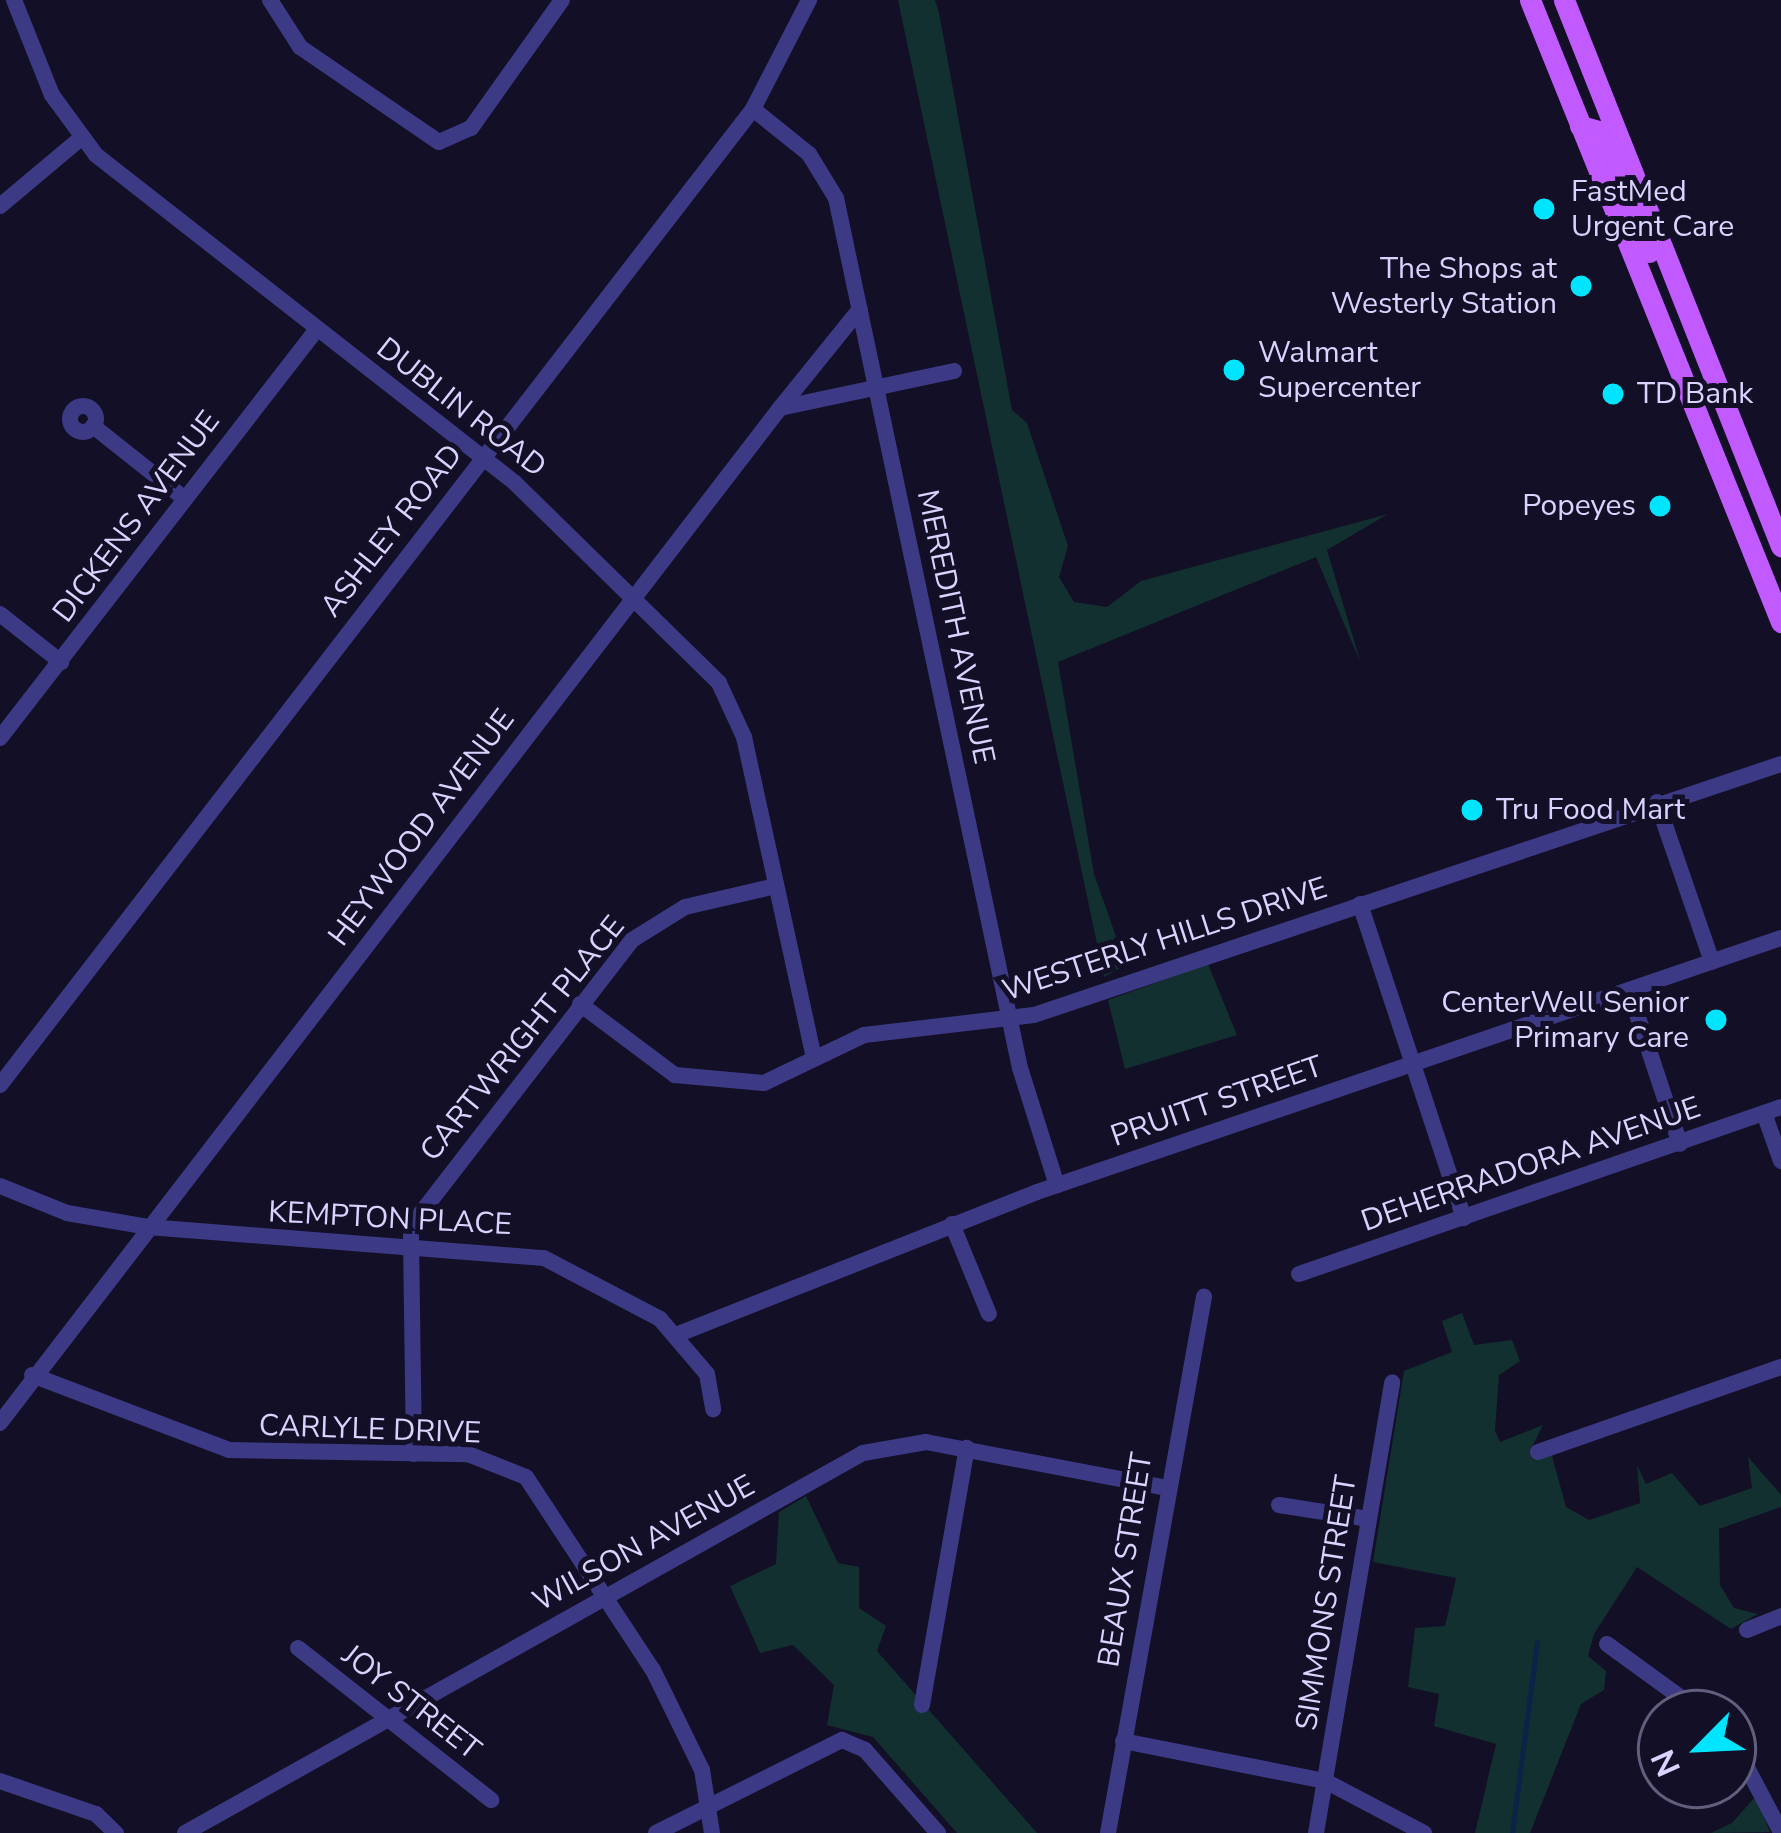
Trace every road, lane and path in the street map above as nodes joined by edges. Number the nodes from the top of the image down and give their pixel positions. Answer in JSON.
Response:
{"nodes":[{"id":1,"x":14,"y":0,"type":"edge"},
{"id":2,"x":270,"y":0,"type":"edge"},
{"id":3,"x":562,"y":0,"type":"edge"},
{"id":4,"x":809,"y":0,"type":"edge"},
{"id":5,"x":1530,"y":0,"type":"edge"},
{"id":6,"x":1564,"y":0,"type":"edge"},
{"id":7,"x":753,"y":110,"type":"junction"},
{"id":8,"x":1580,"y":126,"type":"junction"},
{"id":9,"x":81,"y":138,"type":"junction"},
{"id":10,"x":0,"y":206,"type":"edge"},
{"id":11,"x":1678,"y":289,"type":"junction"},
{"id":12,"x":860,"y":309,"type":"junction"},
{"id":13,"x":317,"y":329,"type":"junction"},
{"id":14,"x":954,"y":371,"type":"dead end"},
{"id":15,"x":877,"y":387,"type":"junction"},
{"id":16,"x":1688,"y":395,"type":"junction"},
{"id":17,"x":780,"y":408,"type":"junction"},
{"id":18,"x":94,"y":427,"type":"dead end"},
{"id":19,"x":483,"y":457,"type":"junction"},
{"id":20,"x":185,"y":499,"type":"junction"},
{"id":21,"x":1774,"y":508,"type":"edge"},
{"id":22,"x":1781,"y":546,"type":"edge"},
{"id":23,"x":630,"y":603,"type":"junction"},
{"id":24,"x":0,"y":614,"type":"edge"},
{"id":25,"x":1781,"y":622,"type":"edge"},
{"id":26,"x":61,"y":662,"type":"junction"},
{"id":27,"x":0,"y":738,"type":"edge"},
{"id":28,"x":1781,"y":764,"type":"edge"},
{"id":29,"x":1657,"y":802,"type":"junction"},
{"id":30,"x":776,"y":886,"type":"junction"},
{"id":31,"x":1360,"y":904,"type":"junction"},
{"id":32,"x":1781,"y":938,"type":"edge"},
{"id":33,"x":1712,"y":962,"type":"junction"},
{"id":34,"x":1629,"y":991,"type":"junction"},
{"id":35,"x":580,"y":1004,"type":"junction"},
{"id":36,"x":1011,"y":1022,"type":"junction"},
{"id":37,"x":814,"y":1058,"type":"junction"},
{"id":38,"x":1413,"y":1064,"type":"junction"},
{"id":39,"x":0,"y":1084,"type":"edge"},
{"id":40,"x":1773,"y":1110,"type":"edge"},
{"id":41,"x":1680,"y":1144,"type":"junction"},
{"id":42,"x":1781,"y":1161,"type":"edge"},
{"id":43,"x":1057,"y":1185,"type":"junction"},
{"id":44,"x":0,"y":1186,"type":"edge"},
{"id":45,"x":1464,"y":1218,"type":"junction"},
{"id":46,"x":952,"y":1224,"type":"junction"},
{"id":47,"x":148,"y":1227,"type":"junction"},
{"id":48,"x":407,"y":1249,"type":"junction"},
{"id":49,"x":1299,"y":1274,"type":"dead end"},
{"id":50,"x":1204,"y":1297,"type":"dead end"},
{"id":51,"x":989,"y":1314,"type":"dead end"},
{"id":52,"x":676,"y":1335,"type":"junction"},
{"id":53,"x":1781,"y":1367,"type":"edge"},
{"id":54,"x":32,"y":1375,"type":"junction"},
{"id":55,"x":1392,"y":1382,"type":"dead end"},
{"id":56,"x":713,"y":1408,"type":"dead end"},
{"id":57,"x":0,"y":1423,"type":"edge"},
{"id":58,"x":967,"y":1448,"type":"junction"},
{"id":59,"x":1538,"y":1453,"type":"dead end"},
{"id":60,"x":414,"y":1454,"type":"junction"},
{"id":61,"x":1163,"y":1487,"type":"junction"},
{"id":62,"x":1279,"y":1505,"type":"dead end"},
{"id":63,"x":1369,"y":1519,"type":"junction"},
{"id":64,"x":608,"y":1595,"type":"junction"},
{"id":65,"x":1781,"y":1616,"type":"edge"},
{"id":66,"x":1747,"y":1630,"type":"dead end"},
{"id":67,"x":1607,"y":1645,"type":"dead end"},
{"id":68,"x":298,"y":1648,"type":"dead end"},
{"id":69,"x":1668,"y":1689,"type":"edge"},
{"id":70,"x":922,"y":1705,"type":"dead end"},
{"id":71,"x":386,"y":1718,"type":"junction"},
{"id":72,"x":1123,"y":1741,"type":"junction"},
{"id":73,"x":0,"y":1781,"type":"edge"},
{"id":74,"x":1325,"y":1781,"type":"junction"},
{"id":75,"x":1757,"y":1786,"type":"edge"},
{"id":76,"x":491,"y":1800,"type":"dead end"},
{"id":77,"x":708,"y":1803,"type":"junction"},
{"id":78,"x":1781,"y":1832,"type":"edge"},
{"id":79,"x":116,"y":1833,"type":"edge"},
{"id":80,"x":184,"y":1833,"type":"edge"},
{"id":81,"x":656,"y":1833,"type":"edge"},
{"id":82,"x":712,"y":1833,"type":"edge"},
{"id":83,"x":938,"y":1833,"type":"edge"},
{"id":84,"x":1108,"y":1833,"type":"edge"},
{"id":85,"x":1316,"y":1833,"type":"edge"},
{"id":86,"x":1424,"y":1833,"type":"edge"}],
"edges":[{"from":1,"to":9,"type":"street","name":"DUBLIN ROAD"},
{"from":2,"to":3,"type":"street"},
{"from":4,"to":7,"type":"street","name":"ASHLEY ROAD"},
{"from":5,"to":8,"type":"main road"},
{"from":6,"to":11,"type":"main road"},
{"from":7,"to":12,"type":"street","name":"MEREDITH AVENUE"},
{"from":7,"to":19,"type":"street","name":"ASHLEY ROAD"},
{"from":8,"to":11,"type":"main road"},
{"from":8,"to":16,"type":"main road"},
{"from":9,"to":10,"type":"street"},
{"from":9,"to":13,"type":"street","name":"DUBLIN ROAD"},
{"from":11,"to":21,"type":"main road"},
{"from":12,"to":15,"type":"street","name":"MEREDITH AVENUE"},
{"from":12,"to":17,"type":"street","name":"HEYWOOD AVENUE"},
{"from":13,"to":19,"type":"street","name":"DUBLIN ROAD"},
{"from":13,"to":20,"type":"street","name":"DICKENS AVENUE"},
{"from":14,"to":15,"type":"street"},
{"from":15,"to":17,"type":"street"},
{"from":15,"to":36,"type":"street","name":"MEREDITH AVENUE"},
{"from":16,"to":21,"type":"main road"},
{"from":16,"to":25,"type":"main road"},
{"from":17,"to":23,"type":"street","name":"HEYWOOD AVENUE"},
{"from":18,"to":20,"type":"street"},
{"from":19,"to":23,"type":"street","name":"DUBLIN ROAD"},
{"from":19,"to":39,"type":"street","name":"ASHLEY ROAD"},
{"from":20,"to":26,"type":"street","name":"DICKENS AVENUE"},
{"from":21,"to":22,"type":"main road"},
{"from":23,"to":30,"type":"street","name":"DUBLIN ROAD"},
{"from":23,"to":47,"type":"street","name":"HEYWOOD AVENUE"},
{"from":24,"to":26,"type":"street"},
{"from":26,"to":27,"type":"street","name":"DICKENS AVENUE"},
{"from":28,"to":29,"type":"street","name":"WESTERLY HILLS DRIVE"},
{"from":29,"to":31,"type":"street","name":"WESTERLY HILLS DRIVE"},
{"from":29,"to":33,"type":"street"},
{"from":30,"to":35,"type":"street","name":"CARTWRIGHT PLACE"},
{"from":30,"to":37,"type":"street","name":"DUBLIN ROAD"},
{"from":31,"to":36,"type":"street","name":"WESTERLY HILLS DRIVE"},
{"from":31,"to":38,"type":"street"},
{"from":32,"to":33,"type":"street","name":"PRUITT STREET"},
{"from":33,"to":34,"type":"street","name":"PRUITT STREET"},
{"from":34,"to":38,"type":"street","name":"PRUITT STREET"},
{"from":34,"to":41,"type":"street"},
{"from":35,"to":37,"type":"street","name":"WESTERLY HILLS DRIVE"},
{"from":35,"to":48,"type":"street","name":"CARTWRIGHT PLACE"},
{"from":36,"to":37,"type":"street","name":"WESTERLY HILLS DRIVE"},
{"from":36,"to":43,"type":"street","name":"MEREDITH AVENUE"},
{"from":38,"to":43,"type":"street","name":"PRUITT STREET"},
{"from":38,"to":45,"type":"street"},
{"from":40,"to":41,"type":"street","name":"DEHERRADORA AVENUE"},
{"from":40,"to":42,"type":"street"},
{"from":41,"to":45,"type":"street","name":"DEHERRADORA AVENUE"},
{"from":43,"to":46,"type":"street","name":"PRUITT STREET"},
{"from":44,"to":47,"type":"street","name":"KEMPTON PLACE"},
{"from":45,"to":49,"type":"street","name":"DEHERRADORA AVENUE"},
{"from":46,"to":51,"type":"street"},
{"from":46,"to":52,"type":"street","name":"PRUITT STREET"},
{"from":47,"to":48,"type":"street","name":"KEMPTON PLACE"},
{"from":47,"to":54,"type":"street","name":"HEYWOOD AVENUE"},
{"from":48,"to":52,"type":"street","name":"KEMPTON PLACE"},
{"from":48,"to":60,"type":"street","name":"CARTWRIGHT PLACE"},
{"from":50,"to":61,"type":"street","name":"BEAUX STREET"},
{"from":52,"to":56,"type":"street","name":"KEMPTON PLACE"},
{"from":53,"to":59,"type":"street"},
{"from":54,"to":57,"type":"street","name":"HEYWOOD AVENUE"},
{"from":54,"to":60,"type":"street","name":"CARLYLE DRIVE"},
{"from":55,"to":63,"type":"street","name":"SIMMONS STREET"},
{"from":58,"to":61,"type":"street","name":"WILSON AVENUE"},
{"from":58,"to":64,"type":"street","name":"WILSON AVENUE"},
{"from":58,"to":70,"type":"street"},
{"from":60,"to":64,"type":"street","name":"CARLYLE DRIVE"},
{"from":61,"to":72,"type":"street","name":"BEAUX STREET"},
{"from":62,"to":63,"type":"street"},
{"from":63,"to":74,"type":"street","name":"SIMMONS STREET"},
{"from":64,"to":71,"type":"street","name":"WILSON AVENUE"},
{"from":64,"to":77,"type":"street","name":"CARLYLE DRIVE"},
{"from":65,"to":66,"type":"street"},
{"from":67,"to":69,"type":"street"},
{"from":68,"to":71,"type":"street","name":"JOY STREET"},
{"from":71,"to":76,"type":"street","name":"JOY STREET"},
{"from":71,"to":80,"type":"street","name":"WILSON AVENUE"},
{"from":72,"to":74,"type":"street"},
{"from":72,"to":84,"type":"street","name":"BEAUX STREET"},
{"from":73,"to":79,"type":"street"},
{"from":74,"to":85,"type":"street","name":"SIMMONS STREET"},
{"from":74,"to":86,"type":"street"},
{"from":75,"to":78,"type":"street"},
{"from":77,"to":81,"type":"street"},
{"from":77,"to":82,"type":"street","name":"CARLYLE DRIVE"},
{"from":77,"to":83,"type":"street"}]}
